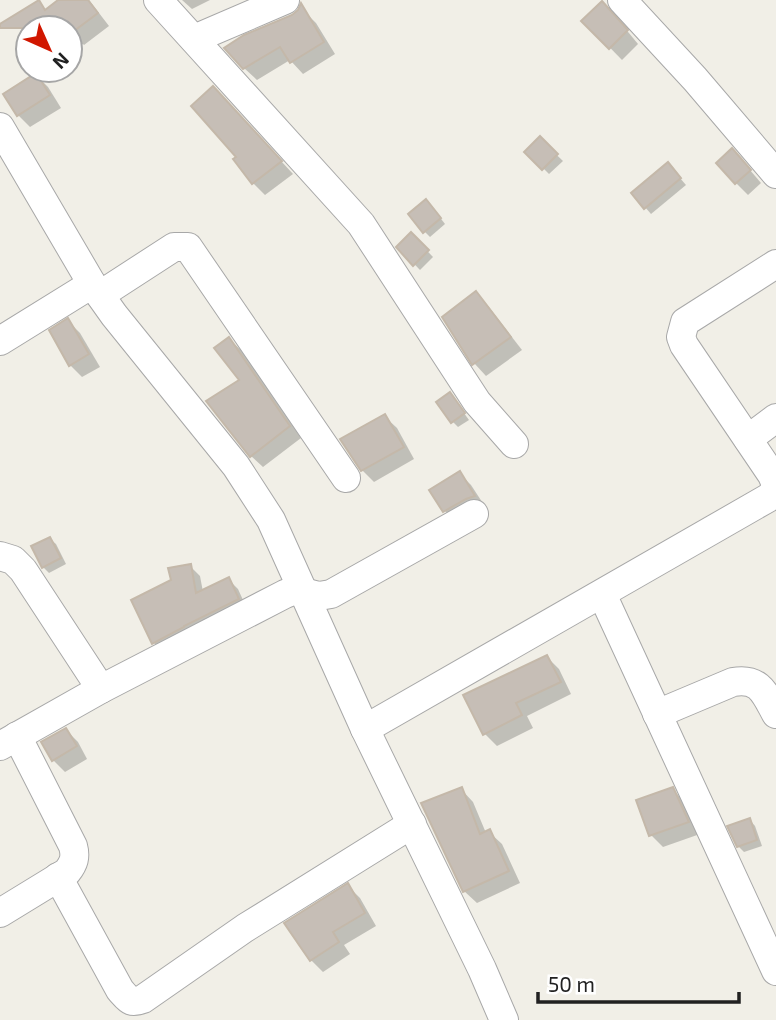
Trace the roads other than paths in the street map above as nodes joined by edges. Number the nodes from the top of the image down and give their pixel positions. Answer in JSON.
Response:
{"nodes":[{"id":1,"x":158,"y":0,"type":"edge"},
{"id":2,"x":285,"y":0,"type":"edge"},
{"id":3,"x":622,"y":0,"type":"edge"},
{"id":4,"x":194,"y":39,"type":"junction"},
{"id":5,"x":0,"y":127,"type":"edge"},
{"id":6,"x":776,"y":174,"type":"edge"},
{"id":7,"x":776,"y":264,"type":"edge"},
{"id":8,"x":96,"y":289,"type":"junction"},
{"id":9,"x":0,"y":341,"type":"edge"},
{"id":10,"x":776,"y":418,"type":"edge"},
{"id":11,"x":748,"y":439,"type":"junction"},
{"id":12,"x":514,"y":444,"type":"dead end"},
{"id":13,"x":346,"y":478,"type":"dead end"},
{"id":14,"x":776,"y":492,"type":"edge"},
{"id":15,"x":474,"y":514,"type":"dead end"},
{"id":16,"x":0,"y":556,"type":"edge"},
{"id":17,"x":304,"y":591,"type":"junction"},
{"id":18,"x":602,"y":594,"type":"junction"},
{"id":19,"x":102,"y":689,"type":"junction"},
{"id":20,"x":657,"y":714,"type":"junction"},
{"id":21,"x":776,"y":714,"type":"edge"},
{"id":22,"x":365,"y":729,"type":"junction"},
{"id":23,"x":9,"y":741,"type":"edge"},
{"id":24,"x":412,"y":824,"type":"junction"},
{"id":25,"x":58,"y":877,"type":"junction"},
{"id":26,"x":0,"y":913,"type":"edge"},
{"id":27,"x":776,"y":971,"type":"edge"},
{"id":28,"x":504,"y":1020,"type":"edge"}],
"edges":[{"from":1,"to":4,"type":"street"},
{"from":2,"to":4,"type":"street"},
{"from":3,"to":6,"type":"street"},
{"from":4,"to":12,"type":"street"},
{"from":5,"to":8,"type":"street"},
{"from":7,"to":11,"type":"street"},
{"from":8,"to":9,"type":"street"},
{"from":8,"to":13,"type":"street"},
{"from":8,"to":17,"type":"street"},
{"from":10,"to":11,"type":"street"},
{"from":11,"to":14,"type":"street"},
{"from":14,"to":18,"type":"street"},
{"from":15,"to":17,"type":"street"},
{"from":16,"to":19,"type":"street"},
{"from":17,"to":19,"type":"street"},
{"from":17,"to":22,"type":"street"},
{"from":18,"to":20,"type":"street"},
{"from":18,"to":22,"type":"street"},
{"from":19,"to":23,"type":"street"},
{"from":20,"to":21,"type":"street"},
{"from":20,"to":27,"type":"street"},
{"from":22,"to":24,"type":"street"},
{"from":23,"to":25,"type":"street"},
{"from":24,"to":25,"type":"street"},
{"from":24,"to":28,"type":"street"},
{"from":25,"to":26,"type":"street"}]}
